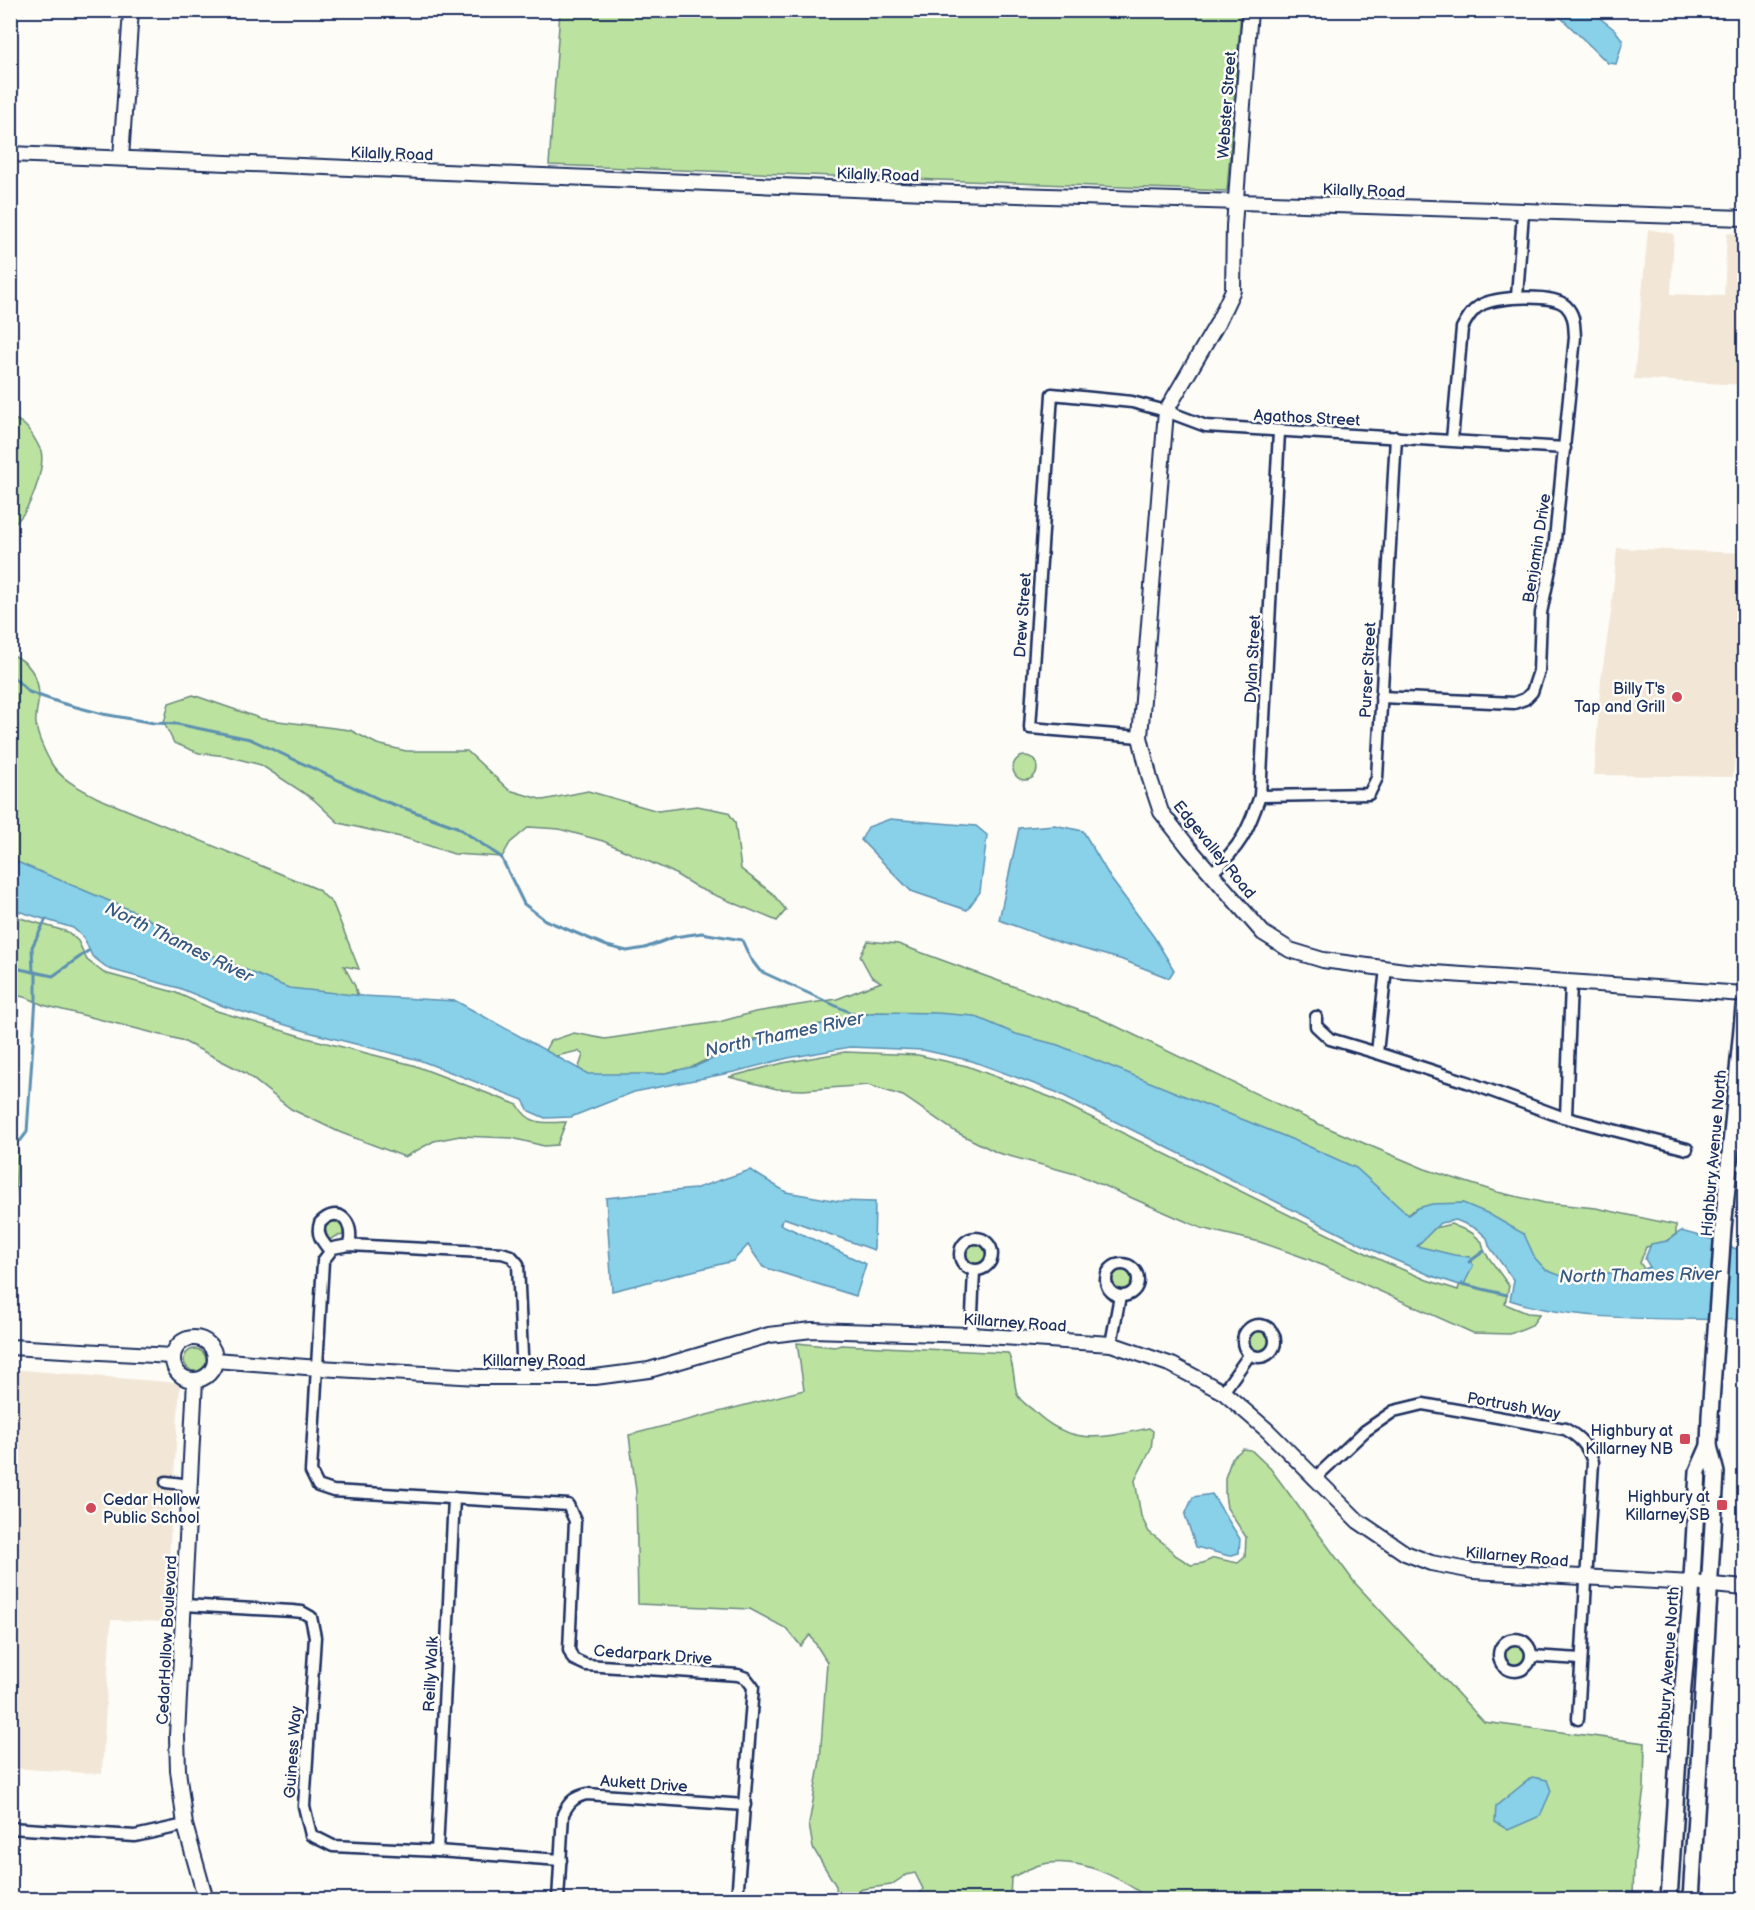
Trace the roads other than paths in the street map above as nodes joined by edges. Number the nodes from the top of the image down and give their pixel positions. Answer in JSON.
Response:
{"nodes":[{"id":1,"x":131,"y":10,"type":"edge"},
{"id":2,"x":1250,"y":10,"type":"edge"},
{"id":3,"x":10,"y":154,"type":"edge"},
{"id":4,"x":121,"y":158,"type":"junction"},
{"id":5,"x":1236,"y":203,"type":"junction"},
{"id":6,"x":1523,"y":212,"type":"junction"},
{"id":7,"x":1744,"y":218,"type":"edge"},
{"id":8,"x":1517,"y":297,"type":"junction"},
{"id":9,"x":1052,"y":394,"type":"joint"},
{"id":10,"x":1166,"y":411,"type":"junction"},
{"id":11,"x":1279,"y":432,"type":"junction"},
{"id":12,"x":1396,"y":437,"type":"junction"},
{"id":13,"x":1452,"y":440,"type":"junction"},
{"id":14,"x":1565,"y":448,"type":"junction"},
{"id":15,"x":1381,"y":697,"type":"junction"},
{"id":16,"x":1140,"y":737,"type":"junction"},
{"id":17,"x":1260,"y":796,"type":"junction"},
{"id":18,"x":1212,"y":873,"type":"junction"},
{"id":19,"x":1386,"y":968,"type":"junction"},
{"id":20,"x":1572,"y":983,"type":"junction"},
{"id":21,"x":1744,"y":994,"type":"edge"},
{"id":22,"x":1744,"y":1007,"type":"edge"},
{"id":23,"x":1316,"y":1017,"type":"dead end"},
{"id":24,"x":1377,"y":1053,"type":"junction"},
{"id":25,"x":1566,"y":1117,"type":"junction"},
{"id":26,"x":1687,"y":1149,"type":"dead end"},
{"id":27,"x":350,"y":1245,"type":"junction"},
{"id":28,"x":330,"y":1251,"type":"junction"},
{"id":29,"x":974,"y":1271,"type":"dead end"},
{"id":30,"x":1120,"y":1296,"type":"dead end"},
{"id":31,"x":971,"y":1335,"type":"junction"},
{"id":32,"x":1111,"y":1344,"type":"junction"},
{"id":33,"x":10,"y":1347,"type":"edge"},
{"id":34,"x":1250,"y":1354,"type":"dead end"},
{"id":35,"x":172,"y":1356,"type":"junction"},
{"id":36,"x":215,"y":1360,"type":"junction"},
{"id":37,"x":319,"y":1368,"type":"junction"},
{"id":38,"x":523,"y":1378,"type":"junction"},
{"id":39,"x":195,"y":1380,"type":"junction"},
{"id":40,"x":1223,"y":1392,"type":"junction"},
{"id":41,"x":1709,"y":1446,"type":"junction"},
{"id":42,"x":1314,"y":1479,"type":"junction"},
{"id":43,"x":166,"y":1482,"type":"dead end"},
{"id":44,"x":191,"y":1485,"type":"junction"},
{"id":45,"x":454,"y":1498,"type":"junction"},
{"id":46,"x":1587,"y":1578,"type":"junction"},
{"id":47,"x":1692,"y":1583,"type":"junction"},
{"id":48,"x":1709,"y":1585,"type":"junction"},
{"id":49,"x":1744,"y":1588,"type":"edge"},
{"id":50,"x":184,"y":1605,"type":"junction"},
{"id":51,"x":1532,"y":1656,"type":"dead end"},
{"id":52,"x":1581,"y":1659,"type":"junction"},
{"id":53,"x":1578,"y":1719,"type":"dead end"},
{"id":54,"x":745,"y":1805,"type":"junction"},
{"id":55,"x":185,"y":1825,"type":"junction"},
{"id":56,"x":10,"y":1828,"type":"edge"},
{"id":57,"x":437,"y":1851,"type":"junction"},
{"id":58,"x":561,"y":1860,"type":"junction"},
{"id":59,"x":206,"y":1899,"type":"edge"},
{"id":60,"x":558,"y":1899,"type":"edge"},
{"id":61,"x":737,"y":1899,"type":"edge"},
{"id":62,"x":1669,"y":1899,"type":"edge"},
{"id":63,"x":1691,"y":1899,"type":"edge"}],
"edges":[{"from":1,"to":4,"type":"street"},
{"from":2,"to":5,"type":"street","name":"Webster Street"},
{"from":3,"to":4,"type":"street","name":"Kilally Road"},
{"from":4,"to":5,"type":"street","name":"Kilally Road"},
{"from":5,"to":6,"type":"street","name":"Kilally Road"},
{"from":5,"to":10,"type":"street","name":"Edgevalley Road"},
{"from":6,"to":7,"type":"street","name":"Kilally Road"},
{"from":6,"to":8,"type":"street"},
{"from":8,"to":13,"type":"street","name":"Benjamin Drive"},
{"from":8,"to":14,"type":"street","name":"Benjamin Drive"},
{"from":9,"to":10,"type":"street","name":"Agathos Street"},
{"from":9,"to":16,"type":"street","name":"Drew Street"},
{"from":10,"to":11,"type":"street","name":"Agathos Street"},
{"from":10,"to":16,"type":"street","name":"Edgevalley Road"},
{"from":11,"to":12,"type":"street","name":"Agathos Street"},
{"from":11,"to":17,"type":"street","name":"Dylan Street"},
{"from":12,"to":13,"type":"street","name":"Agathos Street"},
{"from":12,"to":15,"type":"street","name":"Purser Street"},
{"from":13,"to":14,"type":"street","name":"Agathos Street"},
{"from":14,"to":15,"type":"street","name":"Benjamin Drive"},
{"from":15,"to":17,"type":"street","name":"Purser Street"},
{"from":16,"to":18,"type":"street","name":"Edgevalley Road"},
{"from":17,"to":18,"type":"street","name":"Dylan Street"},
{"from":18,"to":19,"type":"street","name":"Edgevalley Road"},
{"from":19,"to":20,"type":"street","name":"Edgevalley Road"},
{"from":19,"to":24,"type":"street"},
{"from":20,"to":21,"type":"street","name":"Edgevalley Road"},
{"from":20,"to":25,"type":"street"},
{"from":22,"to":41,"type":"main road","name":"Highbury Avenue North"},
{"from":23,"to":24,"type":"street"},
{"from":24,"to":25,"type":"street"},
{"from":25,"to":26,"type":"street"},
{"from":27,"to":28,"type":"street"},
{"from":27,"to":28,"type":"street"},
{"from":27,"to":38,"type":"street"},
{"from":28,"to":37,"type":"street"},
{"from":29,"to":31,"type":"street"},
{"from":30,"to":32,"type":"street"},
{"from":31,"to":32,"type":"street","name":"Killarney Road"},
{"from":31,"to":38,"type":"street","name":"Killarney Road"},
{"from":32,"to":40,"type":"street","name":"Killarney Road"},
{"from":33,"to":35,"type":"street"},
{"from":34,"to":40,"type":"street"},
{"from":35,"to":36,"type":"street"},
{"from":35,"to":39,"type":"street"},
{"from":36,"to":37,"type":"street","name":"Killarney Road"},
{"from":36,"to":39,"type":"street"},
{"from":37,"to":38,"type":"street","name":"Killarney Road"},
{"from":37,"to":45,"type":"street","name":"Cedarpark Drive"},
{"from":39,"to":44,"type":"street","name":"CedarHollow Boulevard"},
{"from":40,"to":42,"type":"street","name":"Killarney Road"},
{"from":41,"to":47,"type":"main road","name":"Highbury Avenue North"},
{"from":41,"to":48,"type":"main road","name":"Highbury Avenue North"},
{"from":42,"to":46,"type":"street","name":"Killarney Road"},
{"from":42,"to":46,"type":"street","name":"Portrush Way"},
{"from":43,"to":44,"type":"street"},
{"from":44,"to":50,"type":"street","name":"CedarHollow Boulevard"},
{"from":45,"to":54,"type":"street","name":"Cedarpark Drive"},
{"from":45,"to":57,"type":"street","name":"Reilly Walk"},
{"from":46,"to":47,"type":"street","name":"Killarney Road"},
{"from":46,"to":52,"type":"street","name":"Portrush Way"},
{"from":47,"to":48,"type":"street","name":"Killarney Road"},
{"from":47,"to":62,"type":"main road","name":"Highbury Avenue North"},
{"from":48,"to":49,"type":"street","name":"Killarney Road"},
{"from":48,"to":63,"type":"main road","name":"Highbury Avenue North"},
{"from":50,"to":55,"type":"street","name":"CedarHollow Boulevard"},
{"from":50,"to":57,"type":"street","name":"Guiness Way"},
{"from":51,"to":52,"type":"street"},
{"from":52,"to":53,"type":"street","name":"Portrush Way"},
{"from":54,"to":58,"type":"street","name":"Aukett Drive"},
{"from":54,"to":61,"type":"street","name":"Cedarpark Drive"},
{"from":55,"to":56,"type":"street"},
{"from":55,"to":59,"type":"street","name":"CedarHollow Boulevard"},
{"from":57,"to":58,"type":"street","name":"Guiness Way"},
{"from":58,"to":60,"type":"street","name":"Aukett Drive"}]}
